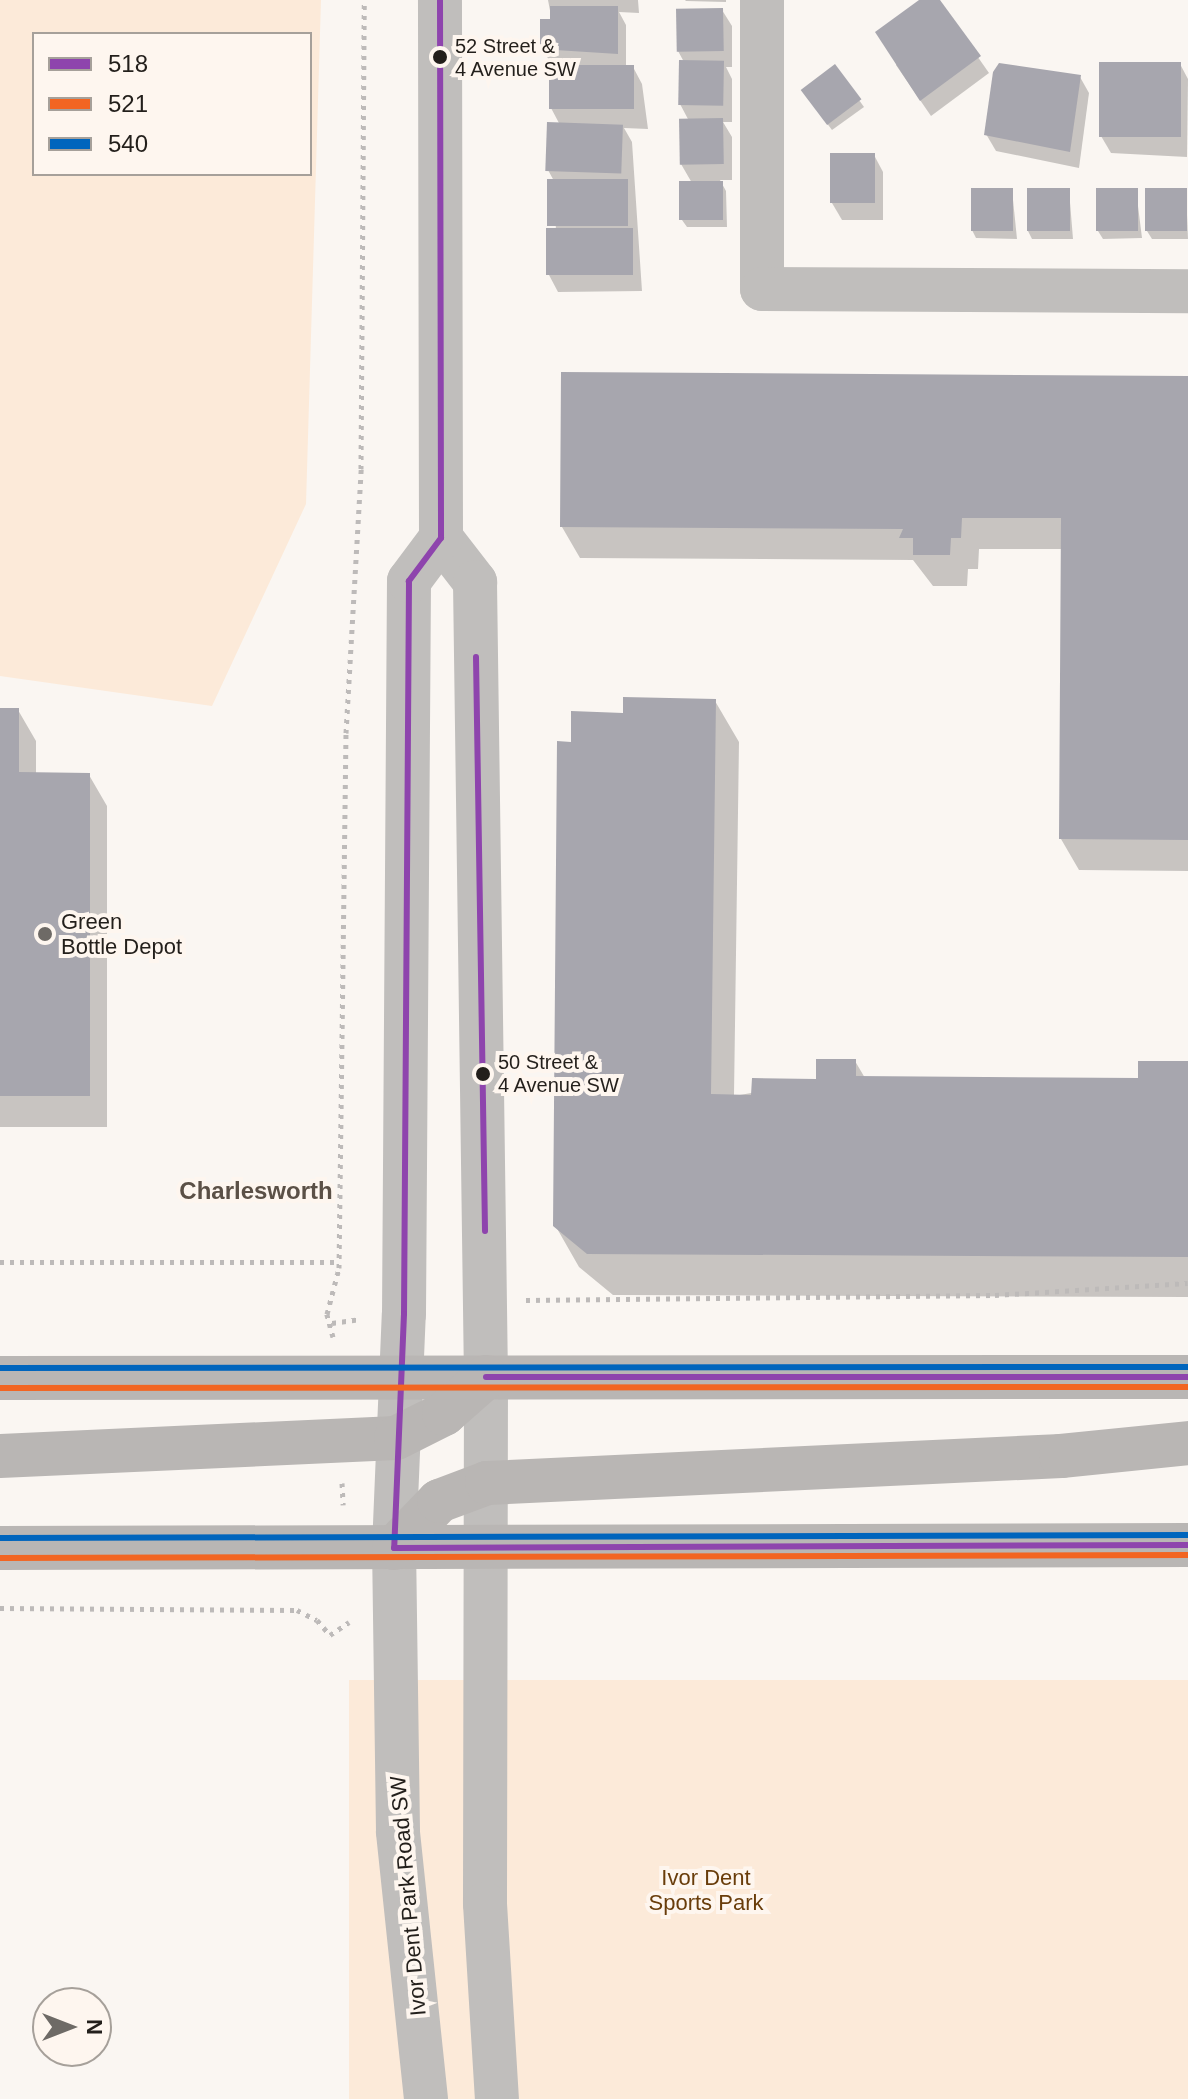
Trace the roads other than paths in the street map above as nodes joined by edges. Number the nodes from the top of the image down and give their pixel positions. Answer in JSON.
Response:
{"nodes":[{"id":1,"x":440,"y":0,"type":"edge"},
{"id":2,"x":762,"y":0,"type":"edge"},
{"id":3,"x":1188,"y":291,"type":"edge"},
{"id":4,"x":441,"y":538,"type":"junction"},
{"id":5,"x":400,"y":1377,"type":"junction"},
{"id":6,"x":486,"y":1377,"type":"junction"},
{"id":7,"x":1188,"y":1377,"type":"edge"},
{"id":8,"x":0,"y":1378,"type":"edge"},
{"id":9,"x":396,"y":1438,"type":"junction"},
{"id":10,"x":1188,"y":1443,"type":"edge"},
{"id":11,"x":0,"y":1456,"type":"edge"},
{"id":12,"x":487,"y":1483,"type":"junction"},
{"id":13,"x":1188,"y":1545,"type":"edge"},
{"id":14,"x":486,"y":1547,"type":"junction"},
{"id":15,"x":0,"y":1548,"type":"edge"},
{"id":16,"x":394,"y":1548,"type":"junction"},
{"id":17,"x":426,"y":2099,"type":"edge"},
{"id":18,"x":497,"y":2099,"type":"edge"}],
"edges":[{"from":1,"to":4,"type":"street"},
{"from":2,"to":3,"type":"street"},
{"from":4,"to":5,"type":"street","name":"Ivor Dent Park Road SW"},
{"from":4,"to":6,"type":"street"},
{"from":5,"to":6,"type":"main road"},
{"from":5,"to":8,"type":"main road"},
{"from":5,"to":9,"type":"street","name":"Ivor Dent Park Road SW"},
{"from":6,"to":7,"type":"main road"},
{"from":6,"to":9,"type":"main road"},
{"from":6,"to":12,"type":"street"},
{"from":9,"to":11,"type":"main road"},
{"from":9,"to":16,"type":"street","name":"Ivor Dent Park Road SW"},
{"from":10,"to":12,"type":"main road"},
{"from":12,"to":14,"type":"street"},
{"from":12,"to":16,"type":"main road"},
{"from":13,"to":14,"type":"main road"},
{"from":14,"to":16,"type":"main road"},
{"from":14,"to":18,"type":"street"},
{"from":15,"to":16,"type":"main road"},
{"from":16,"to":17,"type":"street","name":"Ivor Dent Park Road SW"}]}
